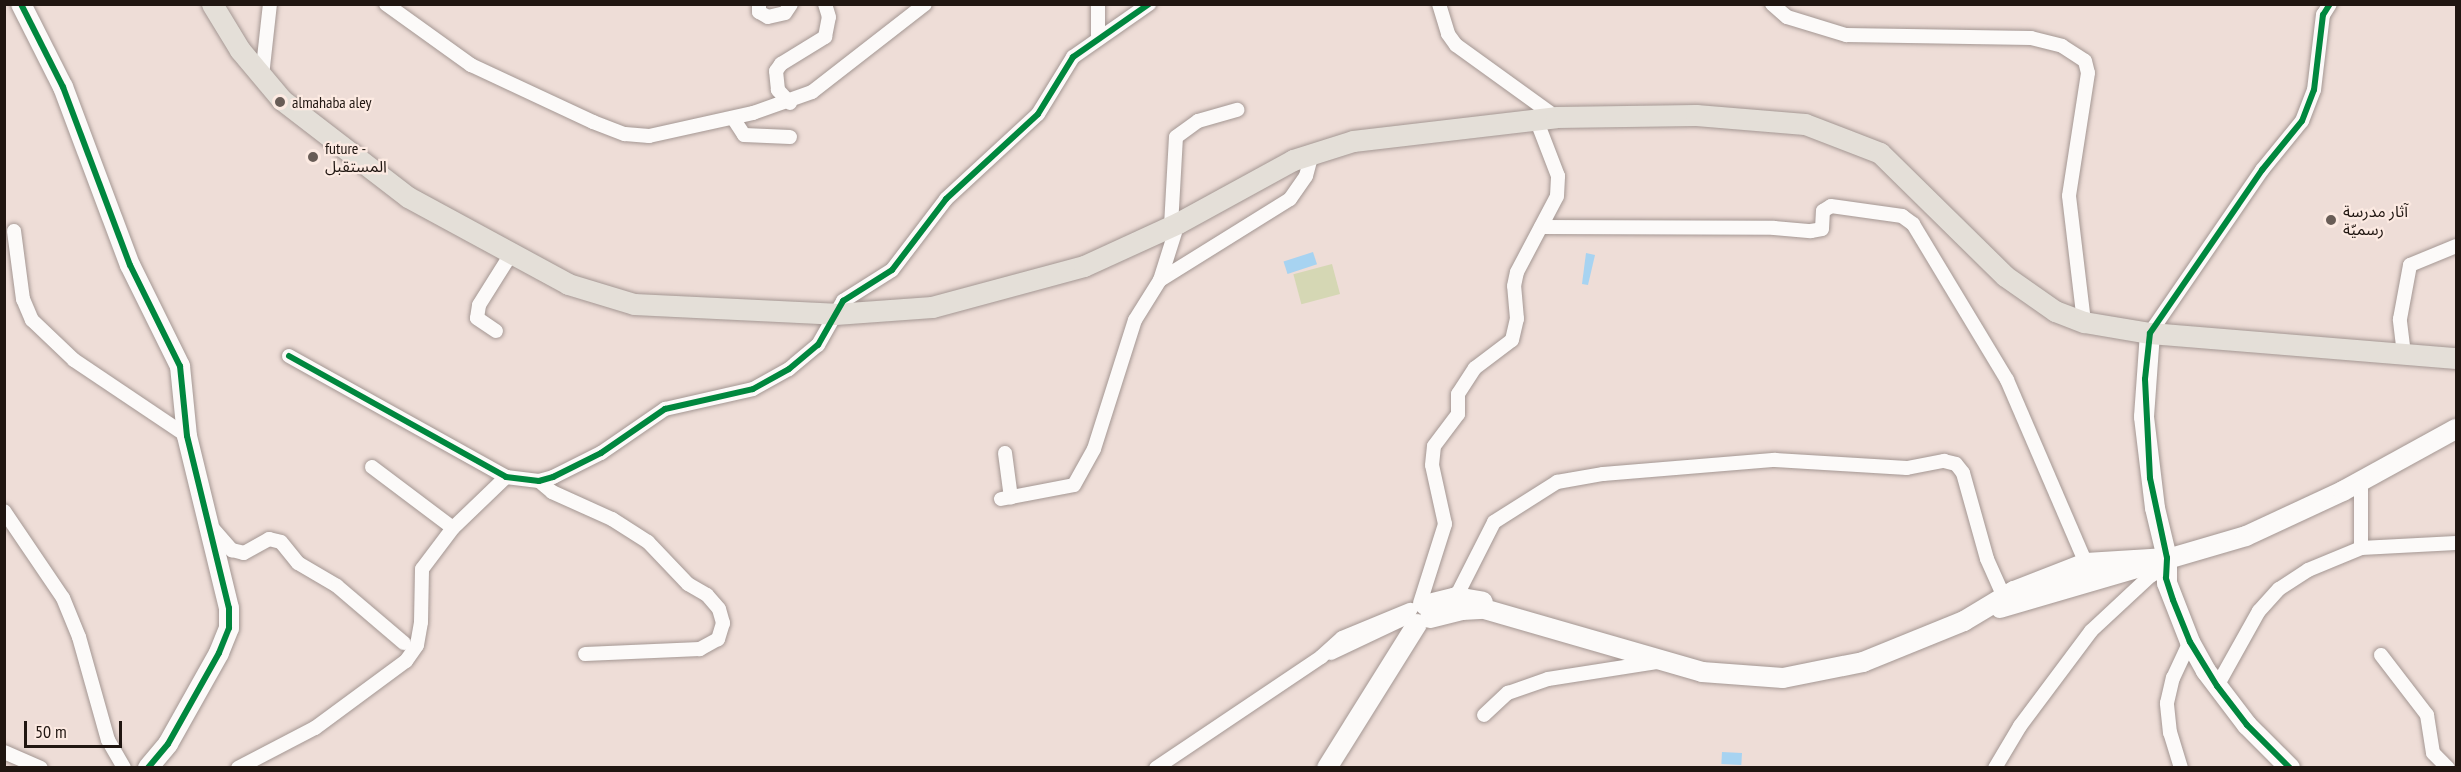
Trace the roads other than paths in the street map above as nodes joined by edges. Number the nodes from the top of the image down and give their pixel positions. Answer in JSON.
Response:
{"nodes":[{"id":1,"x":21,"y":4,"type":"edge"},
{"id":2,"x":212,"y":4,"type":"edge"},
{"id":3,"x":270,"y":4,"type":"edge"},
{"id":4,"x":386,"y":4,"type":"edge"},
{"id":5,"x":759,"y":4,"type":"edge"},
{"id":6,"x":791,"y":4,"type":"edge"},
{"id":7,"x":825,"y":4,"type":"edge"},
{"id":8,"x":925,"y":4,"type":"edge"},
{"id":9,"x":1098,"y":4,"type":"edge"},
{"id":10,"x":1149,"y":4,"type":"edge"},
{"id":11,"x":1439,"y":4,"type":"edge"},
{"id":12,"x":1772,"y":4,"type":"edge"},
{"id":13,"x":2330,"y":4,"type":"edge"},
{"id":14,"x":1098,"y":39,"type":"junction"},
{"id":15,"x":261,"y":76,"type":"junction"},
{"id":16,"x":789,"y":103,"type":"junction"},
{"id":17,"x":1237,"y":110,"type":"dead end"},
{"id":18,"x":733,"y":118,"type":"junction"},
{"id":19,"x":1546,"y":118,"type":"junction"},
{"id":20,"x":790,"y":137,"type":"dead end"},
{"id":21,"x":1312,"y":154,"type":"junction"},
{"id":22,"x":1174,"y":224,"type":"junction"},
{"id":23,"x":1541,"y":226,"type":"junction"},
{"id":24,"x":14,"y":231,"type":"dead end"},
{"id":25,"x":2457,"y":246,"type":"edge"},
{"id":26,"x":511,"y":255,"type":"junction"},
{"id":27,"x":1160,"y":280,"type":"junction"},
{"id":28,"x":835,"y":314,"type":"junction"},
{"id":29,"x":2084,"y":322,"type":"junction"},
{"id":30,"x":496,"y":331,"type":"dead end"},
{"id":31,"x":2150,"y":333,"type":"junction"},
{"id":32,"x":2404,"y":354,"type":"junction"},
{"id":33,"x":289,"y":357,"type":"dead end"},
{"id":34,"x":2457,"y":358,"type":"edge"},
{"id":35,"x":2457,"y":429,"type":"edge"},
{"id":36,"x":188,"y":436,"type":"junction"},
{"id":37,"x":1005,"y":453,"type":"dead end"},
{"id":38,"x":372,"y":467,"type":"dead end"},
{"id":39,"x":506,"y":477,"type":"junction"},
{"id":40,"x":539,"y":481,"type":"junction"},
{"id":41,"x":2361,"y":482,"type":"junction"},
{"id":42,"x":4,"y":511,"type":"edge"},
{"id":43,"x":209,"y":524,"type":"junction"},
{"id":44,"x":453,"y":528,"type":"junction"},
{"id":45,"x":2457,"y":543,"type":"edge"},
{"id":46,"x":2361,"y":548,"type":"junction"},
{"id":47,"x":2085,"y":563,"type":"junction"},
{"id":48,"x":2167,"y":563,"type":"junction"},
{"id":49,"x":1456,"y":597,"type":"junction"},
{"id":50,"x":2004,"y":597,"type":"junction"},
{"id":51,"x":1984,"y":611,"type":"junction"},
{"id":52,"x":1417,"y":614,"type":"junction"},
{"id":53,"x":1544,"y":626,"type":"junction"},
{"id":54,"x":2190,"y":642,"type":"junction"},
{"id":55,"x":404,"y":643,"type":"dead end"},
{"id":56,"x":585,"y":654,"type":"dead end"},
{"id":57,"x":2381,"y":655,"type":"dead end"},
{"id":58,"x":1658,"y":662,"type":"junction"},
{"id":59,"x":2217,"y":686,"type":"junction"},
{"id":60,"x":1484,"y":714,"type":"dead end"},
{"id":61,"x":4,"y":752,"type":"edge"},
{"id":62,"x":42,"y":768,"type":"edge"},
{"id":63,"x":124,"y":768,"type":"edge"},
{"id":64,"x":148,"y":768,"type":"edge"},
{"id":65,"x":238,"y":768,"type":"edge"},
{"id":66,"x":1156,"y":768,"type":"edge"},
{"id":67,"x":1327,"y":768,"type":"edge"},
{"id":68,"x":1995,"y":768,"type":"edge"},
{"id":69,"x":2181,"y":768,"type":"edge"},
{"id":70,"x":2290,"y":768,"type":"edge"},
{"id":71,"x":2448,"y":768,"type":"edge"}],
"edges":[{"from":1,"to":36,"type":"street"},
{"from":2,"to":15,"type":"main road"},
{"from":3,"to":15,"type":"street"},
{"from":4,"to":18,"type":"street"},
{"from":5,"to":6,"type":"street"},
{"from":7,"to":16,"type":"street"},
{"from":8,"to":16,"type":"street"},
{"from":9,"to":14,"type":"street"},
{"from":10,"to":14,"type":"street"},
{"from":11,"to":19,"type":"street"},
{"from":12,"to":29,"type":"street"},
{"from":13,"to":31,"type":"street"},
{"from":14,"to":28,"type":"street"},
{"from":15,"to":26,"type":"main road"},
{"from":16,"to":18,"type":"street"},
{"from":17,"to":22,"type":"street"},
{"from":18,"to":20,"type":"street"},
{"from":19,"to":21,"type":"main road"},
{"from":19,"to":23,"type":"street"},
{"from":19,"to":29,"type":"main road"},
{"from":21,"to":22,"type":"main road"},
{"from":21,"to":27,"type":"street"},
{"from":22,"to":27,"type":"street"},
{"from":22,"to":28,"type":"main road"},
{"from":23,"to":47,"type":"street"},
{"from":23,"to":52,"type":"street"},
{"from":24,"to":36,"type":"street"},
{"from":25,"to":32,"type":"street"},
{"from":26,"to":28,"type":"main road"},
{"from":26,"to":30,"type":"street"},
{"from":27,"to":37,"type":"street"},
{"from":28,"to":40,"type":"street"},
{"from":29,"to":31,"type":"main road"},
{"from":31,"to":32,"type":"main road"},
{"from":31,"to":48,"type":"street"},
{"from":32,"to":34,"type":"main road"},
{"from":33,"to":39,"type":"street"},
{"from":35,"to":41,"type":"street"},
{"from":36,"to":43,"type":"street"},
{"from":38,"to":44,"type":"street"},
{"from":39,"to":40,"type":"street"},
{"from":39,"to":44,"type":"street"},
{"from":40,"to":56,"type":"street"},
{"from":41,"to":46,"type":"street"},
{"from":41,"to":48,"type":"street"},
{"from":42,"to":63,"type":"street"},
{"from":43,"to":55,"type":"street"},
{"from":43,"to":64,"type":"street"},
{"from":44,"to":65,"type":"street"},
{"from":45,"to":46,"type":"street"},
{"from":46,"to":59,"type":"street"},
{"from":47,"to":48,"type":"street"},
{"from":47,"to":50,"type":"street"},
{"from":48,"to":51,"type":"street"},
{"from":48,"to":54,"type":"street"},
{"from":48,"to":68,"type":"street"},
{"from":49,"to":50,"type":"street"},
{"from":49,"to":52,"type":"street"},
{"from":49,"to":53,"type":"street"},
{"from":50,"to":51,"type":"street"},
{"from":51,"to":58,"type":"street"},
{"from":52,"to":53,"type":"street"},
{"from":52,"to":66,"type":"street"},
{"from":52,"to":67,"type":"street"},
{"from":53,"to":58,"type":"street"},
{"from":54,"to":59,"type":"street"},
{"from":54,"to":69,"type":"street"},
{"from":57,"to":71,"type":"street"},
{"from":58,"to":60,"type":"street"},
{"from":59,"to":70,"type":"street"},
{"from":61,"to":62,"type":"street"}]}
